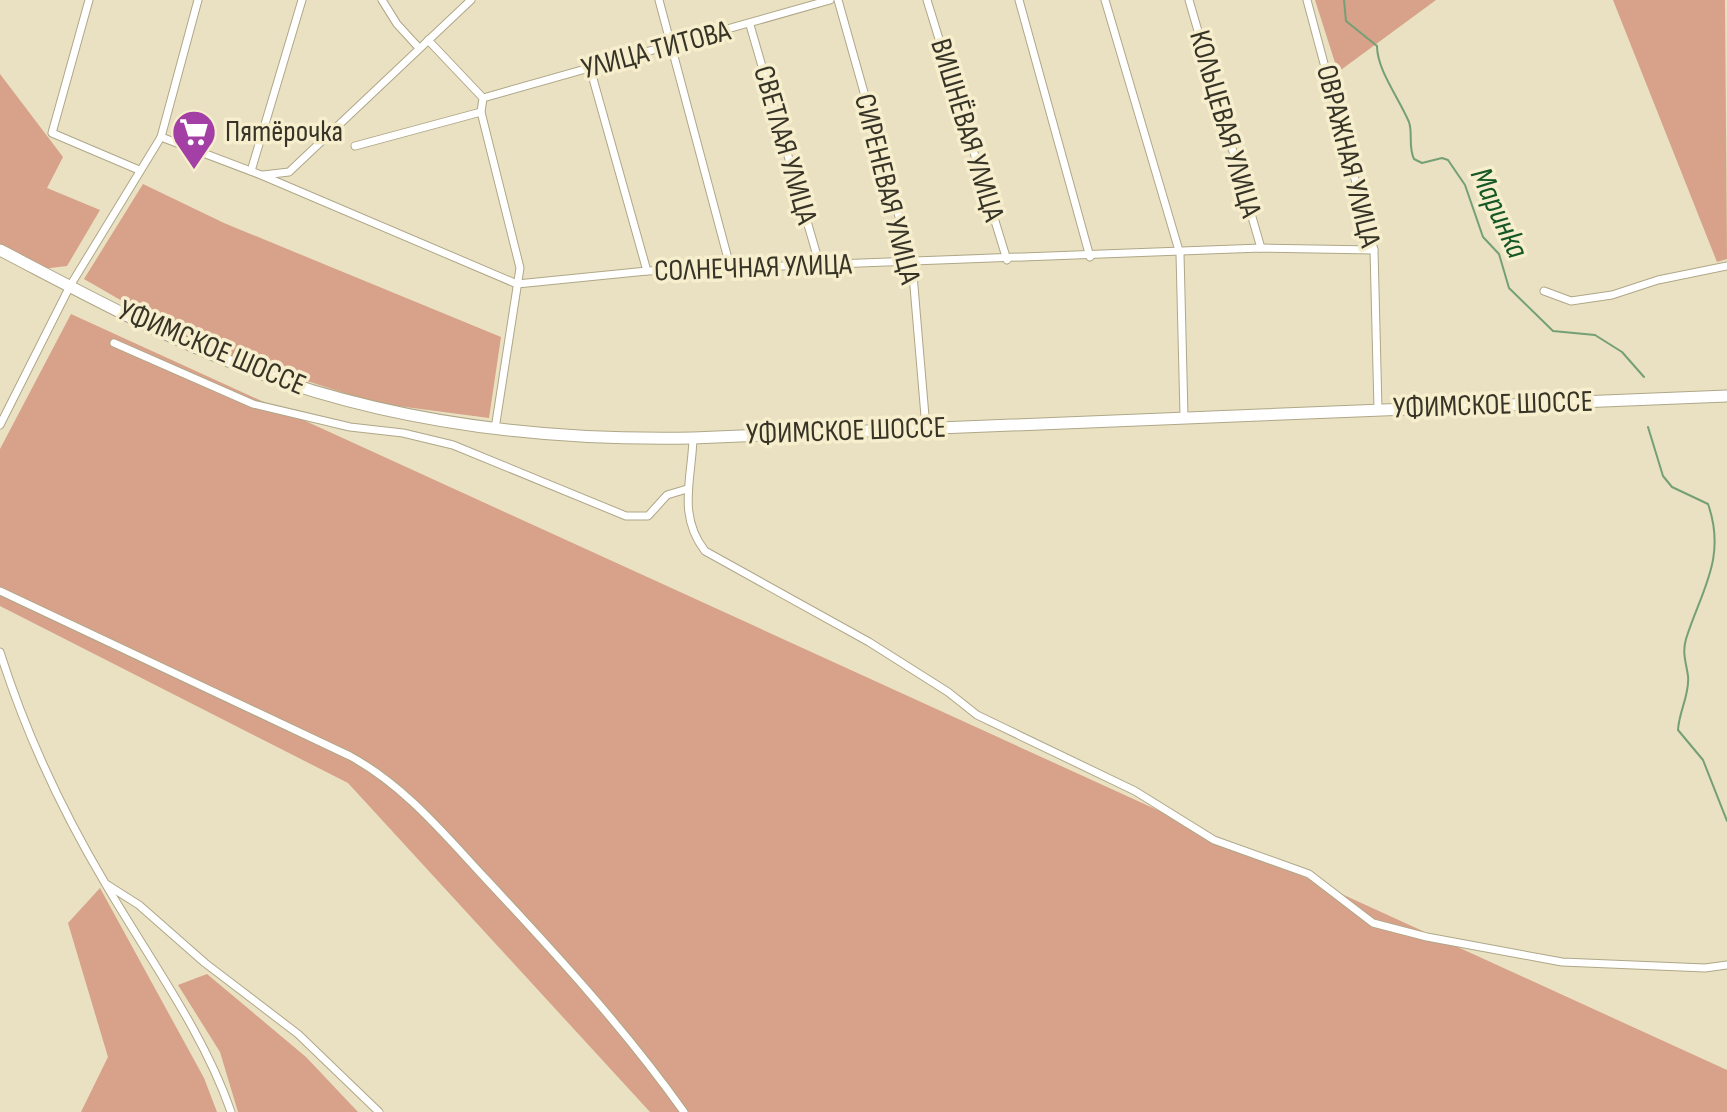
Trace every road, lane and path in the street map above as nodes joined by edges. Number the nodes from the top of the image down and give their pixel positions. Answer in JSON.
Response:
{"nodes":[{"id":1,"x":89,"y":0,"type":"edge"},
{"id":2,"x":198,"y":0,"type":"edge"},
{"id":3,"x":302,"y":0,"type":"edge"},
{"id":4,"x":382,"y":0,"type":"edge"},
{"id":5,"x":471,"y":0,"type":"edge"},
{"id":6,"x":659,"y":0,"type":"edge"},
{"id":7,"x":830,"y":0,"type":"edge"},
{"id":8,"x":838,"y":0,"type":"edge"},
{"id":9,"x":927,"y":0,"type":"edge"},
{"id":10,"x":1019,"y":0,"type":"edge"},
{"id":11,"x":1105,"y":0,"type":"edge"},
{"id":12,"x":1189,"y":0,"type":"edge"},
{"id":13,"x":1307,"y":0,"type":"edge"},
{"id":14,"x":750,"y":25,"type":"junction"},
{"id":15,"x":428,"y":40,"type":"junction"},
{"id":16,"x":672,"y":44,"type":"junction"},
{"id":17,"x":419,"y":48,"type":"junction"},
{"id":18,"x":590,"y":68,"type":"junction"},
{"id":19,"x":483,"y":98,"type":"junction"},
{"id":20,"x":481,"y":112,"type":"junction"},
{"id":21,"x":161,"y":137,"type":"junction"},
{"id":22,"x":355,"y":146,"type":"dead end"},
{"id":23,"x":139,"y":170,"type":"junction"},
{"id":24,"x":251,"y":171,"type":"junction"},
{"id":25,"x":261,"y":175,"type":"junction"},
{"id":26,"x":1261,"y":248,"type":"junction"},
{"id":27,"x":0,"y":250,"type":"edge"},
{"id":28,"x":1374,"y":250,"type":"junction"},
{"id":29,"x":1180,"y":254,"type":"junction"},
{"id":30,"x":1090,"y":257,"type":"junction"},
{"id":31,"x":1007,"y":260,"type":"junction"},
{"id":32,"x":912,"y":263,"type":"junction"},
{"id":33,"x":820,"y":266,"type":"junction"},
{"id":34,"x":1727,"y":266,"type":"edge"},
{"id":35,"x":731,"y":270,"type":"junction"},
{"id":36,"x":647,"y":271,"type":"junction"},
{"id":37,"x":517,"y":284,"type":"junction"},
{"id":38,"x":70,"y":286,"type":"junction"},
{"id":39,"x":1544,"y":291,"type":"dead end"},
{"id":40,"x":114,"y":343,"type":"dead end"},
{"id":41,"x":1727,"y":396,"type":"edge"},
{"id":42,"x":1378,"y":409,"type":"junction"},
{"id":43,"x":1184,"y":416,"type":"junction"},
{"id":44,"x":0,"y":425,"type":"edge"},
{"id":45,"x":926,"y":428,"type":"junction"},
{"id":46,"x":495,"y":429,"type":"junction"},
{"id":47,"x":693,"y":438,"type":"junction"},
{"id":48,"x":687,"y":489,"type":"junction"},
{"id":49,"x":0,"y":591,"type":"edge"},
{"id":50,"x":0,"y":652,"type":"edge"},
{"id":51,"x":106,"y":884,"type":"junction"},
{"id":52,"x":1727,"y":965,"type":"edge"},
{"id":53,"x":231,"y":1112,"type":"edge"},
{"id":54,"x":379,"y":1112,"type":"edge"},
{"id":55,"x":684,"y":1112,"type":"edge"}],
"edges":[{"from":1,"to":23,"type":"street"},
{"from":2,"to":21,"type":"street"},
{"from":3,"to":24,"type":"street"},
{"from":4,"to":17,"type":"street"},
{"from":5,"to":15,"type":"street"},
{"from":6,"to":16,"type":"street"},
{"from":7,"to":14,"type":"street","name":"УЛИЦА ТИТОВА"},
{"from":8,"to":32,"type":"street","name":"СИРЕНЕВАЯ УЛИЦА"},
{"from":9,"to":31,"type":"street","name":"ВИШНЁВАЯ УЛИЦА"},
{"from":10,"to":30,"type":"street"},
{"from":11,"to":29,"type":"street"},
{"from":12,"to":26,"type":"street","name":"КОЛЬЦЕВАЯ УЛИЦА"},
{"from":13,"to":28,"type":"street","name":"ОВРАЖНАЯ УЛИЦА"},
{"from":14,"to":16,"type":"street","name":"УЛИЦА ТИТОВА"},
{"from":14,"to":33,"type":"street","name":"СВЕТЛАЯ УЛИЦА"},
{"from":15,"to":17,"type":"street"},
{"from":15,"to":19,"type":"street"},
{"from":16,"to":18,"type":"street","name":"УЛИЦА ТИТОВА"},
{"from":16,"to":35,"type":"street"},
{"from":17,"to":25,"type":"street"},
{"from":18,"to":19,"type":"street","name":"УЛИЦА ТИТОВА"},
{"from":18,"to":36,"type":"street"},
{"from":19,"to":20,"type":"street"},
{"from":20,"to":22,"type":"street"},
{"from":20,"to":37,"type":"street"},
{"from":21,"to":23,"type":"street"},
{"from":21,"to":24,"type":"street","name":"СОЛНЕЧНАЯ УЛИЦА"},
{"from":23,"to":38,"type":"street"},
{"from":24,"to":25,"type":"street","name":"СОЛНЕЧНАЯ УЛИЦА"},
{"from":25,"to":37,"type":"street","name":"СОЛНЕЧНАЯ УЛИЦА"},
{"from":26,"to":28,"type":"street","name":"СОЛНЕЧНАЯ УЛИЦА"},
{"from":26,"to":29,"type":"street","name":"СОЛНЕЧНАЯ УЛИЦА"},
{"from":27,"to":38,"type":"main road","name":"УФИМСКОЕ ШОССЕ"},
{"from":28,"to":42,"type":"street","name":"ОВРАЖНАЯ УЛИЦА"},
{"from":29,"to":30,"type":"street","name":"СОЛНЕЧНАЯ УЛИЦА"},
{"from":29,"to":43,"type":"street"},
{"from":30,"to":31,"type":"street","name":"СОЛНЕЧНАЯ УЛИЦА"},
{"from":31,"to":32,"type":"street","name":"СОЛНЕЧНАЯ УЛИЦА"},
{"from":32,"to":33,"type":"street","name":"СОЛНЕЧНАЯ УЛИЦА"},
{"from":32,"to":45,"type":"street","name":"СИРЕНЕВАЯ УЛИЦА"},
{"from":33,"to":35,"type":"street","name":"СОЛНЕЧНАЯ УЛИЦА"},
{"from":34,"to":39,"type":"street"},
{"from":35,"to":36,"type":"street","name":"СОЛНЕЧНАЯ УЛИЦА"},
{"from":36,"to":37,"type":"street","name":"СОЛНЕЧНАЯ УЛИЦА"},
{"from":37,"to":46,"type":"street"},
{"from":38,"to":44,"type":"street"},
{"from":38,"to":46,"type":"main road","name":"УФИМСКОЕ ШОССЕ"},
{"from":40,"to":48,"type":"street"},
{"from":41,"to":42,"type":"main road","name":"УФИМСКОЕ ШОССЕ"},
{"from":42,"to":43,"type":"main road","name":"УФИМСКОЕ ШОССЕ"},
{"from":43,"to":45,"type":"main road","name":"УФИМСКОЕ ШОССЕ"},
{"from":45,"to":47,"type":"main road","name":"УФИМСКОЕ ШОССЕ"},
{"from":46,"to":47,"type":"main road","name":"УФИМСКОЕ ШОССЕ"},
{"from":47,"to":48,"type":"street"},
{"from":48,"to":52,"type":"street"},
{"from":49,"to":55,"type":"street"},
{"from":50,"to":51,"type":"street"},
{"from":51,"to":53,"type":"street"},
{"from":51,"to":54,"type":"street"}]}
